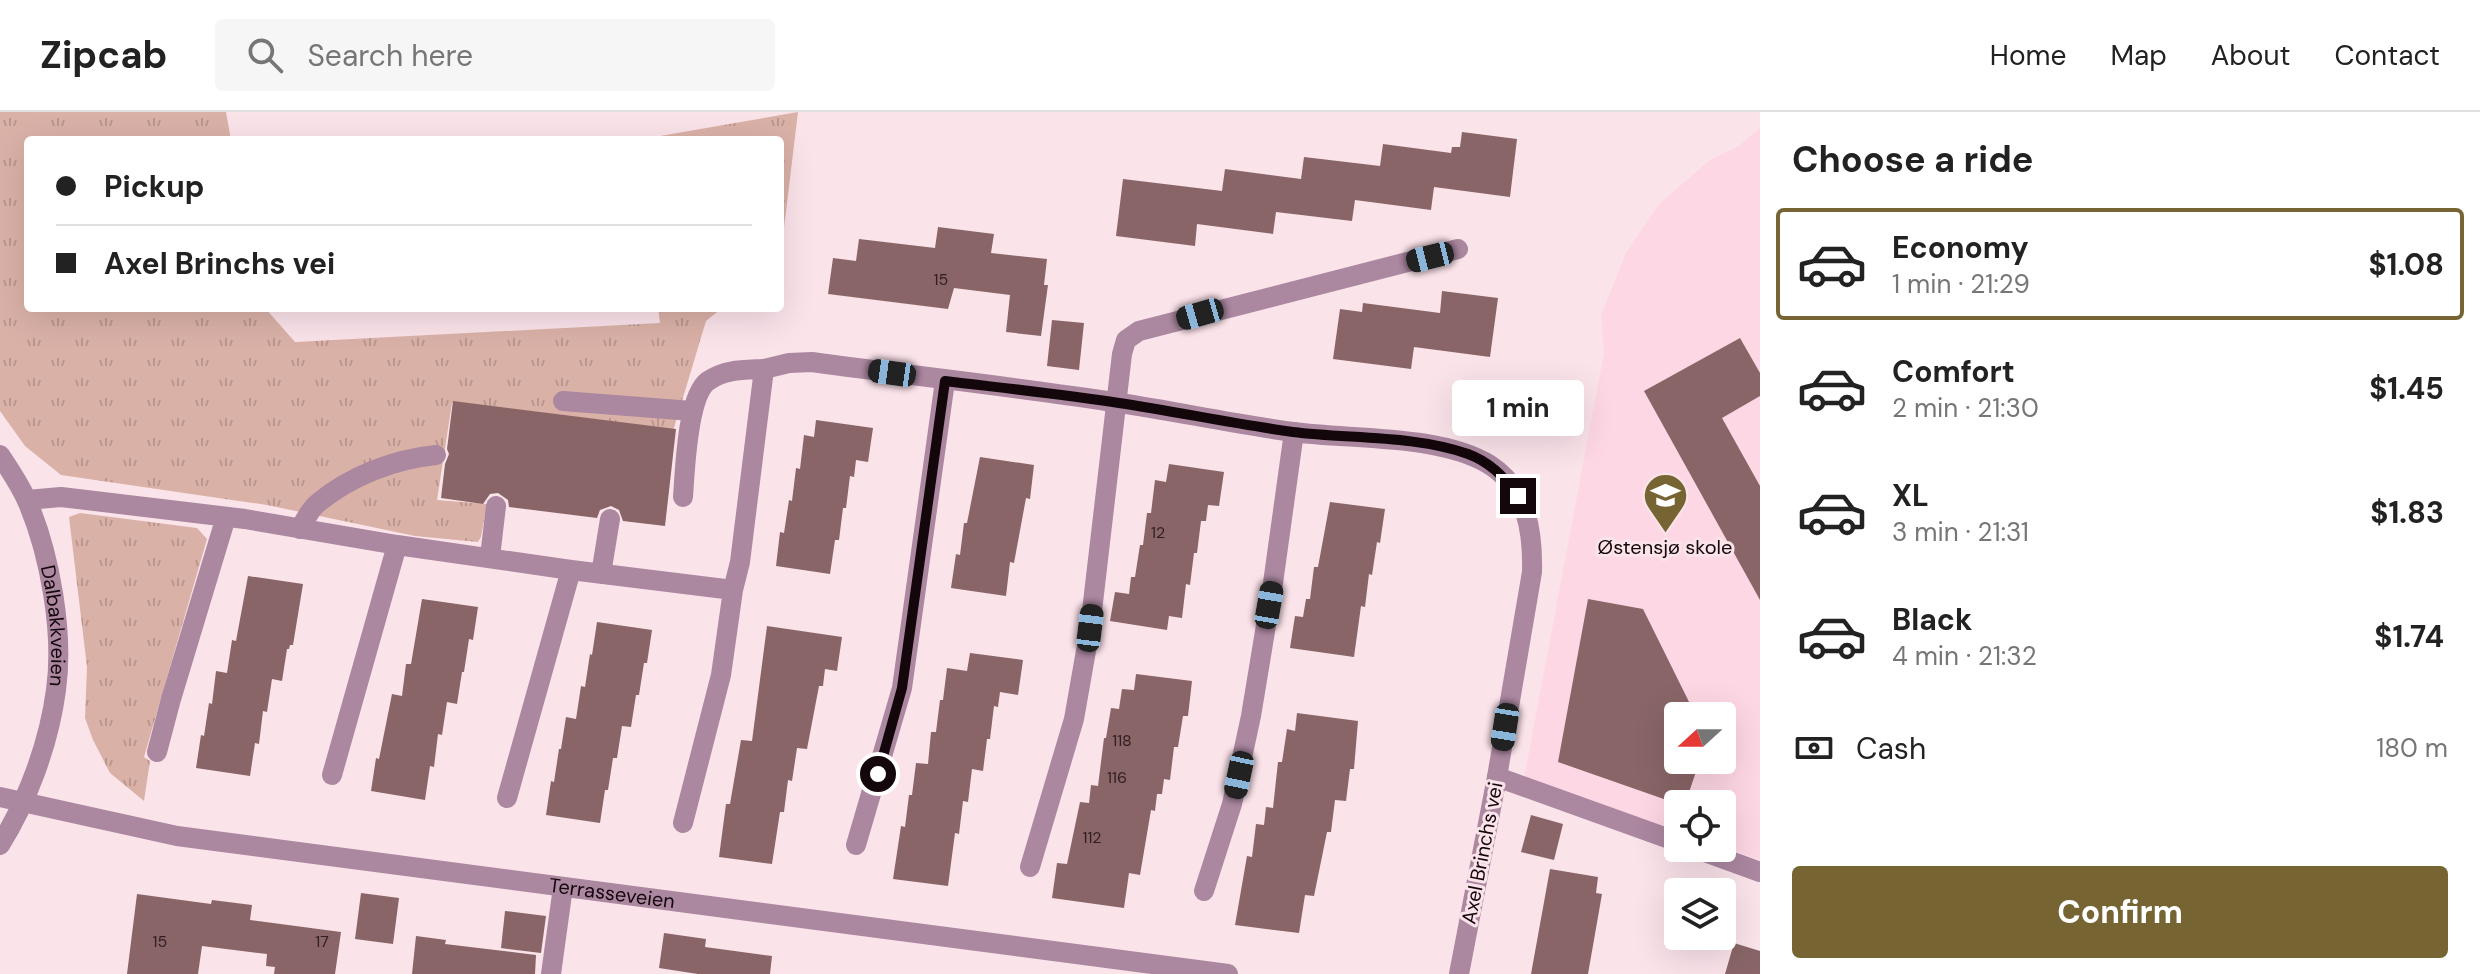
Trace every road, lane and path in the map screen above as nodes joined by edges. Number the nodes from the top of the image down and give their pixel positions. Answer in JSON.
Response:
{"nodes":[{"id":1,"x":1458,"y":249,"type":"dead end"},
{"id":2,"x":764,"y":369,"type":"junction"},
{"id":3,"x":945,"y":381,"type":"junction"},
{"id":4,"x":563,"y":401,"type":"dead end"},
{"id":5,"x":1118,"y":403,"type":"junction"},
{"id":6,"x":692,"y":411,"type":"junction"},
{"id":7,"x":1294,"y":432,"type":"junction"},
{"id":8,"x":0,"y":455,"type":"edge"},
{"id":9,"x":436,"y":455,"type":"dead end"},
{"id":10,"x":683,"y":497,"type":"dead end"},
{"id":11,"x":27,"y":500,"type":"junction"},
{"id":12,"x":496,"y":506,"type":"dead end"},
{"id":13,"x":226,"y":517,"type":"junction"},
{"id":14,"x":610,"y":519,"type":"dead end"},
{"id":15,"x":300,"y":529,"type":"junction"},
{"id":16,"x":397,"y":545,"type":"junction"},
{"id":17,"x":490,"y":557,"type":"junction"},
{"id":18,"x":571,"y":570,"type":"junction"},
{"id":19,"x":601,"y":574,"type":"junction"},
{"id":20,"x":733,"y":590,"type":"junction"},
{"id":21,"x":157,"y":752,"type":"dead end"},
{"id":22,"x":332,"y":775,"type":"dead end"},
{"id":23,"x":1497,"y":777,"type":"junction"},
{"id":24,"x":0,"y":797,"type":"edge"},
{"id":25,"x":507,"y":798,"type":"dead end"},
{"id":26,"x":24,"y":802,"type":"junction"},
{"id":27,"x":683,"y":823,"type":"dead end"},
{"id":28,"x":1664,"y":837,"type":"edge"},
{"id":29,"x":0,"y":845,"type":"edge"},
{"id":30,"x":856,"y":845,"type":"dead end"},
{"id":31,"x":1732,"y":862,"type":"edge"},
{"id":32,"x":1030,"y":867,"type":"dead end"},
{"id":33,"x":1760,"y":872,"type":"edge"},
{"id":34,"x":563,"y":887,"type":"junction"},
{"id":35,"x":1204,"y":891,"type":"dead end"},
{"id":36,"x":551,"y":974,"type":"edge"},
{"id":37,"x":1228,"y":974,"type":"edge"},
{"id":38,"x":1459,"y":974,"type":"edge"}],
"edges":[{"from":1,"to":5,"type":"street"},
{"from":2,"to":3,"type":"street","name":"Axel Brinchs vei"},
{"from":2,"to":6,"type":"street","name":"Axel Brinchs vei"},
{"from":2,"to":20,"type":"street"},
{"from":3,"to":5,"type":"street","name":"Axel Brinchs vei"},
{"from":3,"to":30,"type":"street"},
{"from":4,"to":6,"type":"street"},
{"from":5,"to":7,"type":"street","name":"Axel Brinchs vei"},
{"from":5,"to":32,"type":"street"},
{"from":6,"to":10,"type":"street","name":"Axel Brinchs vei"},
{"from":7,"to":23,"type":"street","name":"Axel Brinchs vei"},
{"from":7,"to":35,"type":"street"},
{"from":8,"to":11,"type":"street","name":"Dalbakkveien"},
{"from":9,"to":15,"type":"street"},
{"from":11,"to":13,"type":"street"},
{"from":11,"to":26,"type":"street","name":"Dalbakkveien"},
{"from":12,"to":17,"type":"street"},
{"from":13,"to":15,"type":"street"},
{"from":13,"to":21,"type":"street"},
{"from":14,"to":19,"type":"street"},
{"from":15,"to":16,"type":"street"},
{"from":16,"to":17,"type":"street"},
{"from":16,"to":22,"type":"street"},
{"from":17,"to":18,"type":"street"},
{"from":18,"to":19,"type":"street"},
{"from":18,"to":25,"type":"street"},
{"from":19,"to":20,"type":"street"},
{"from":20,"to":27,"type":"street"},
{"from":23,"to":28,"type":"street"},
{"from":23,"to":38,"type":"street","name":"Axel Brinchs vei"},
{"from":24,"to":26,"type":"street","name":"Terrasseveien"},
{"from":26,"to":29,"type":"street","name":"Dalbakkveien"},
{"from":26,"to":34,"type":"street","name":"Terrasseveien"},
{"from":31,"to":33,"type":"street"},
{"from":34,"to":36,"type":"street"},
{"from":34,"to":37,"type":"street","name":"Terrasseveien"}]}
